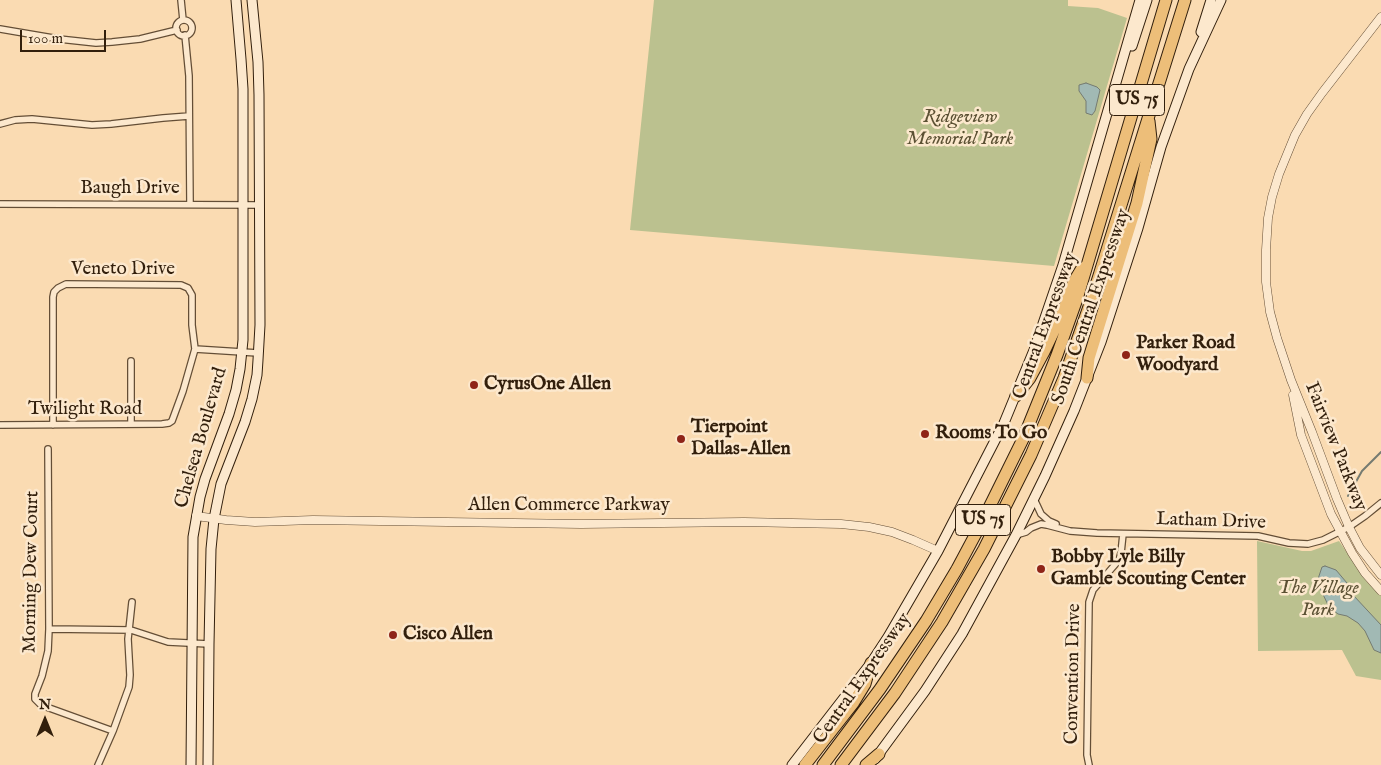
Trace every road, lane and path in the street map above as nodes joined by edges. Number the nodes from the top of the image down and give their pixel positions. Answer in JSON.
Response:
{"nodes":[{"id":1,"x":181,"y":0,"type":"edge"},
{"id":2,"x":236,"y":0,"type":"edge"},
{"id":3,"x":252,"y":0,"type":"edge"},
{"id":4,"x":1140,"y":0,"type":"edge"},
{"id":5,"x":1147,"y":0,"type":"edge"},
{"id":6,"x":1166,"y":0,"type":"edge"},
{"id":7,"x":1185,"y":0,"type":"edge"},
{"id":8,"x":1211,"y":0,"type":"edge"},
{"id":9,"x":1221,"y":0,"type":"edge"},
{"id":10,"x":1381,"y":17,"type":"edge"},
{"id":11,"x":184,"y":20,"type":"junction"},
{"id":12,"x":0,"y":28,"type":"edge"},
{"id":13,"x":177,"y":30,"type":"junction"},
{"id":14,"x":185,"y":35,"type":"junction"},
{"id":15,"x":1189,"y":68,"type":"junction"},
{"id":16,"x":1109,"y":110,"type":"junction"},
{"id":17,"x":189,"y":116,"type":"junction"},
{"id":18,"x":1148,"y":117,"type":"junction"},
{"id":19,"x":0,"y":124,"type":"edge"},
{"id":20,"x":0,"y":204,"type":"edge"},
{"id":21,"x":190,"y":204,"type":"junction"},
{"id":22,"x":242,"y":204,"type":"junction"},
{"id":23,"x":259,"y":205,"type":"junction"},
{"id":24,"x":1092,"y":249,"type":"junction"},
{"id":25,"x":195,"y":349,"type":"junction"},
{"id":26,"x":242,"y":352,"type":"junction"},
{"id":27,"x":258,"y":354,"type":"junction"},
{"id":28,"x":131,"y":361,"type":"dead end"},
{"id":29,"x":1087,"y":378,"type":"junction"},
{"id":30,"x":1291,"y":380,"type":"junction"},
{"id":31,"x":1016,"y":396,"type":"junction"},
{"id":32,"x":132,"y":424,"type":"junction"},
{"id":33,"x":0,"y":425,"type":"edge"},
{"id":34,"x":53,"y":425,"type":"junction"},
{"id":35,"x":48,"y":449,"type":"dead end"},
{"id":36,"x":1034,"y":499,"type":"junction"},
{"id":37,"x":1381,"y":503,"type":"edge"},
{"id":38,"x":196,"y":516,"type":"junction"},
{"id":39,"x":214,"y":519,"type":"junction"},
{"id":40,"x":1349,"y":527,"type":"junction"},
{"id":41,"x":1077,"y":531,"type":"junction"},
{"id":42,"x":1340,"y":531,"type":"junction"},
{"id":43,"x":1123,"y":534,"type":"junction"},
{"id":44,"x":1016,"y":535,"type":"junction"},
{"id":45,"x":938,"y":551,"type":"junction"},
{"id":46,"x":1381,"y":575,"type":"edge"},
{"id":47,"x":1381,"y":591,"type":"edge"},
{"id":48,"x":132,"y":602,"type":"dead end"},
{"id":49,"x":50,"y":629,"type":"junction"},
{"id":50,"x":129,"y":630,"type":"junction"},
{"id":51,"x":192,"y":644,"type":"junction"},
{"id":52,"x":209,"y":644,"type":"junction"},
{"id":53,"x":871,"y":663,"type":"junction"},
{"id":54,"x":113,"y":731,"type":"junction"},
{"id":55,"x":879,"y":754,"type":"junction"},
{"id":56,"x":98,"y":765,"type":"edge"},
{"id":57,"x":191,"y":765,"type":"edge"},
{"id":58,"x":208,"y":765,"type":"edge"},
{"id":59,"x":792,"y":765,"type":"edge"},
{"id":60,"x":805,"y":765,"type":"edge"},
{"id":61,"x":823,"y":765,"type":"edge"},
{"id":62,"x":841,"y":765,"type":"edge"},
{"id":63,"x":866,"y":765,"type":"edge"},
{"id":64,"x":870,"y":765,"type":"edge"},
{"id":65,"x":1089,"y":765,"type":"edge"}],
"edges":[{"from":1,"to":11,"type":"street"},
{"from":2,"to":22,"type":"main road","name":"Chelsea Boulevard"},
{"from":3,"to":23,"type":"main road"},
{"from":4,"to":16,"type":"main road"},
{"from":5,"to":16,"type":"main road"},
{"from":6,"to":24,"type":"highway","name":"Central Expressway","number":"US 75"},
{"from":7,"to":18,"type":"highway","name":"Central Expressway","number":"US 75"},
{"from":8,"to":15,"type":"main road"},
{"from":9,"to":15,"type":"main road","name":"South Central Expressway"},
{"from":10,"to":30,"type":"street","name":"Fairview Parkway"},
{"from":11,"to":13,"type":"street"},
{"from":11,"to":14,"type":"street"},
{"from":12,"to":13,"type":"street"},
{"from":13,"to":14,"type":"street"},
{"from":14,"to":17,"type":"street"},
{"from":15,"to":29,"type":"main road","name":"South Central Expressway"},
{"from":16,"to":31,"type":"main road"},
{"from":17,"to":19,"type":"street"},
{"from":17,"to":21,"type":"street"},
{"from":18,"to":29,"type":"highway"},
{"from":18,"to":62,"type":"highway","name":"Central Expressway","number":"US 75"},
{"from":20,"to":21,"type":"street","name":"Baugh Drive"},
{"from":21,"to":22,"type":"street","name":"Baugh Drive"},
{"from":22,"to":23,"type":"street","name":"Baugh Drive"},
{"from":22,"to":26,"type":"main road","name":"Chelsea Boulevard"},
{"from":23,"to":27,"type":"main road","name":"Chelsea Boulevard"},
{"from":24,"to":31,"type":"highway"},
{"from":24,"to":61,"type":"highway","name":"Central Expressway","number":"US 75"},
{"from":25,"to":26,"type":"street"},
{"from":25,"to":32,"type":"street","name":"Twilight Road"},
{"from":25,"to":34,"type":"street","name":"Veneto Drive"},
{"from":26,"to":27,"type":"street"},
{"from":26,"to":38,"type":"main road","name":"Chelsea Boulevard"},
{"from":27,"to":39,"type":"main road","name":"Chelsea Boulevard"},
{"from":28,"to":32,"type":"street"},
{"from":29,"to":36,"type":"main road","name":"South Central Expressway"},
{"from":30,"to":40,"type":"street","name":"Fairview Parkway"},
{"from":30,"to":42,"type":"street","name":"Fairview Parkway"},
{"from":31,"to":45,"type":"main road"},
{"from":32,"to":34,"type":"street","name":"Twilight Road"},
{"from":33,"to":34,"type":"street","name":"Twilight Road"},
{"from":35,"to":49,"type":"street","name":"Morning Dew Court"},
{"from":36,"to":41,"type":"street","name":"Latham Drive"},
{"from":36,"to":44,"type":"main road","name":"South Central Expressway"},
{"from":37,"to":40,"type":"street"},
{"from":38,"to":39,"type":"street","name":"Allen Commerce Parkway"},
{"from":38,"to":51,"type":"main road","name":"Chelsea Boulevard"},
{"from":39,"to":45,"type":"street","name":"Allen Commerce Parkway"},
{"from":39,"to":52,"type":"main road","name":"Chelsea Boulevard"},
{"from":40,"to":42,"type":"street","name":"Latham Drive"},
{"from":40,"to":46,"type":"street","name":"Fairview Parkway"},
{"from":41,"to":43,"type":"street","name":"Latham Drive"},
{"from":41,"to":44,"type":"street","name":"Latham Drive"},
{"from":42,"to":43,"type":"street","name":"Latham Drive"},
{"from":42,"to":47,"type":"street","name":"Fairview Parkway"},
{"from":43,"to":65,"type":"street","name":"Convention Drive"},
{"from":44,"to":55,"type":"main road","name":"South Central Expressway"},
{"from":45,"to":53,"type":"main road"},
{"from":48,"to":50,"type":"street"},
{"from":49,"to":50,"type":"street"},
{"from":49,"to":54,"type":"street","name":"Morning Dew Court"},
{"from":50,"to":51,"type":"street"},
{"from":50,"to":54,"type":"street"},
{"from":51,"to":52,"type":"street"},
{"from":51,"to":57,"type":"main road","name":"Chelsea Boulevard"},
{"from":52,"to":58,"type":"main road","name":"Chelsea Boulevard"},
{"from":53,"to":59,"type":"main road"},
{"from":53,"to":60,"type":"highway"},
{"from":54,"to":56,"type":"street"},
{"from":55,"to":63,"type":"highway"},
{"from":55,"to":64,"type":"main road","name":"South Central Expressway"}]}
